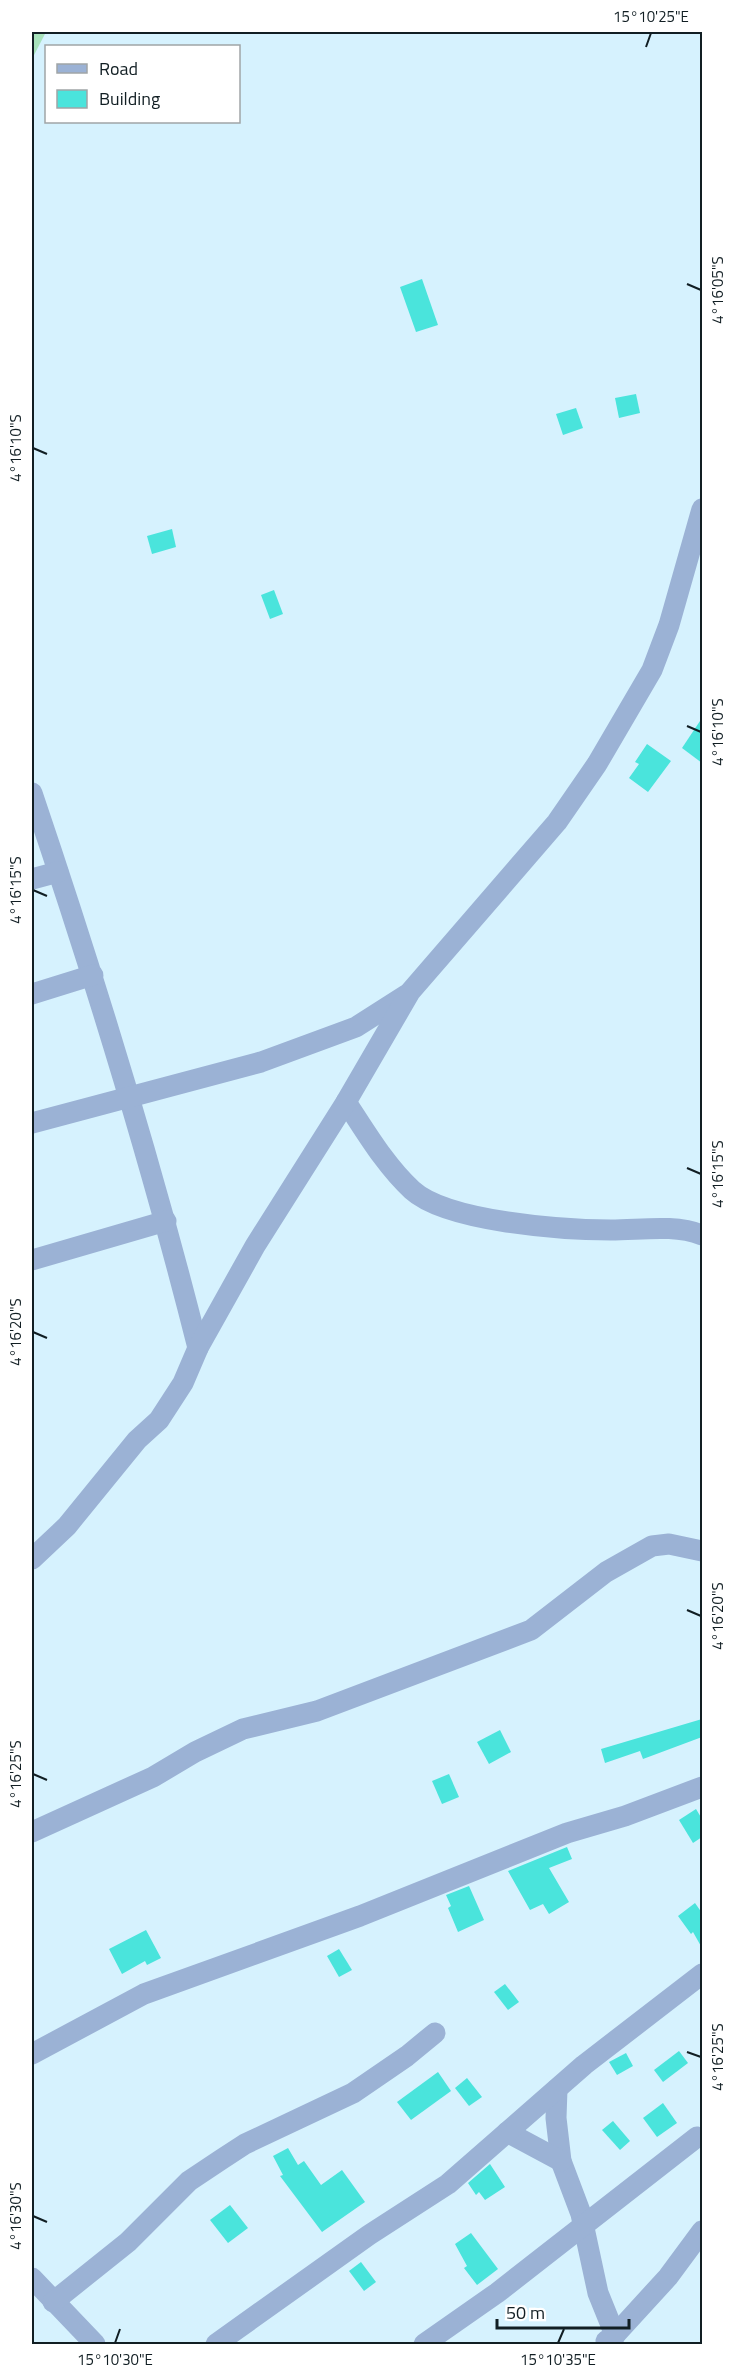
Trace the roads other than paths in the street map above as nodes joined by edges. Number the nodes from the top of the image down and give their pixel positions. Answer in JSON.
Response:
{"nodes":[{"id":1,"x":702,"y":509,"type":"edge"},
{"id":2,"x":32,"y":793,"type":"edge"},
{"id":3,"x":58,"y":872,"type":"junction"},
{"id":4,"x":32,"y":879,"type":"edge"},
{"id":5,"x":93,"y":975,"type":"junction"},
{"id":6,"x":410,"y":992,"type":"junction"},
{"id":7,"x":32,"y":994,"type":"edge"},
{"id":8,"x":128,"y":1098,"type":"junction"},
{"id":9,"x":346,"y":1102,"type":"junction"},
{"id":10,"x":32,"y":1123,"type":"edge"},
{"id":11,"x":166,"y":1221,"type":"junction"},
{"id":12,"x":702,"y":1235,"type":"edge"},
{"id":13,"x":32,"y":1260,"type":"edge"},
{"id":14,"x":198,"y":1348,"type":"junction"},
{"id":15,"x":702,"y":1551,"type":"edge"},
{"id":16,"x":32,"y":1559,"type":"edge"},
{"id":17,"x":702,"y":1787,"type":"edge"},
{"id":18,"x":32,"y":1832,"type":"edge"},
{"id":19,"x":702,"y":1974,"type":"edge"},
{"id":20,"x":435,"y":2033,"type":"dead end"},
{"id":21,"x":32,"y":2054,"type":"edge"},
{"id":22,"x":557,"y":2089,"type":"junction"},
{"id":23,"x":507,"y":2132,"type":"junction"},
{"id":24,"x":697,"y":2137,"type":"dead end"},
{"id":25,"x":561,"y":2161,"type":"junction"},
{"id":26,"x":584,"y":2226,"type":"junction"},
{"id":27,"x":702,"y":2231,"type":"edge"},
{"id":28,"x":32,"y":2278,"type":"edge"},
{"id":29,"x":52,"y":2302,"type":"junction"},
{"id":30,"x":609,"y":2341,"type":"edge"},
{"id":31,"x":95,"y":2344,"type":"edge"},
{"id":32,"x":216,"y":2344,"type":"edge"},
{"id":33,"x":424,"y":2344,"type":"edge"}],
"edges":[{"from":1,"to":6,"type":"street"},
{"from":2,"to":3,"type":"street"},
{"from":3,"to":4,"type":"street"},
{"from":3,"to":5,"type":"street"},
{"from":5,"to":7,"type":"street"},
{"from":5,"to":8,"type":"street"},
{"from":6,"to":8,"type":"street"},
{"from":6,"to":9,"type":"street"},
{"from":8,"to":10,"type":"street"},
{"from":8,"to":11,"type":"street"},
{"from":9,"to":12,"type":"street"},
{"from":9,"to":14,"type":"street"},
{"from":11,"to":13,"type":"street"},
{"from":11,"to":14,"type":"street"},
{"from":14,"to":16,"type":"street"},
{"from":15,"to":18,"type":"street"},
{"from":17,"to":21,"type":"street"},
{"from":19,"to":22,"type":"street"},
{"from":20,"to":29,"type":"street"},
{"from":22,"to":23,"type":"street"},
{"from":22,"to":25,"type":"street"},
{"from":23,"to":25,"type":"street"},
{"from":23,"to":32,"type":"street"},
{"from":24,"to":26,"type":"street"},
{"from":25,"to":26,"type":"street"},
{"from":26,"to":30,"type":"street"},
{"from":26,"to":33,"type":"street"},
{"from":27,"to":30,"type":"street"},
{"from":28,"to":29,"type":"street"},
{"from":29,"to":31,"type":"street"}]}
